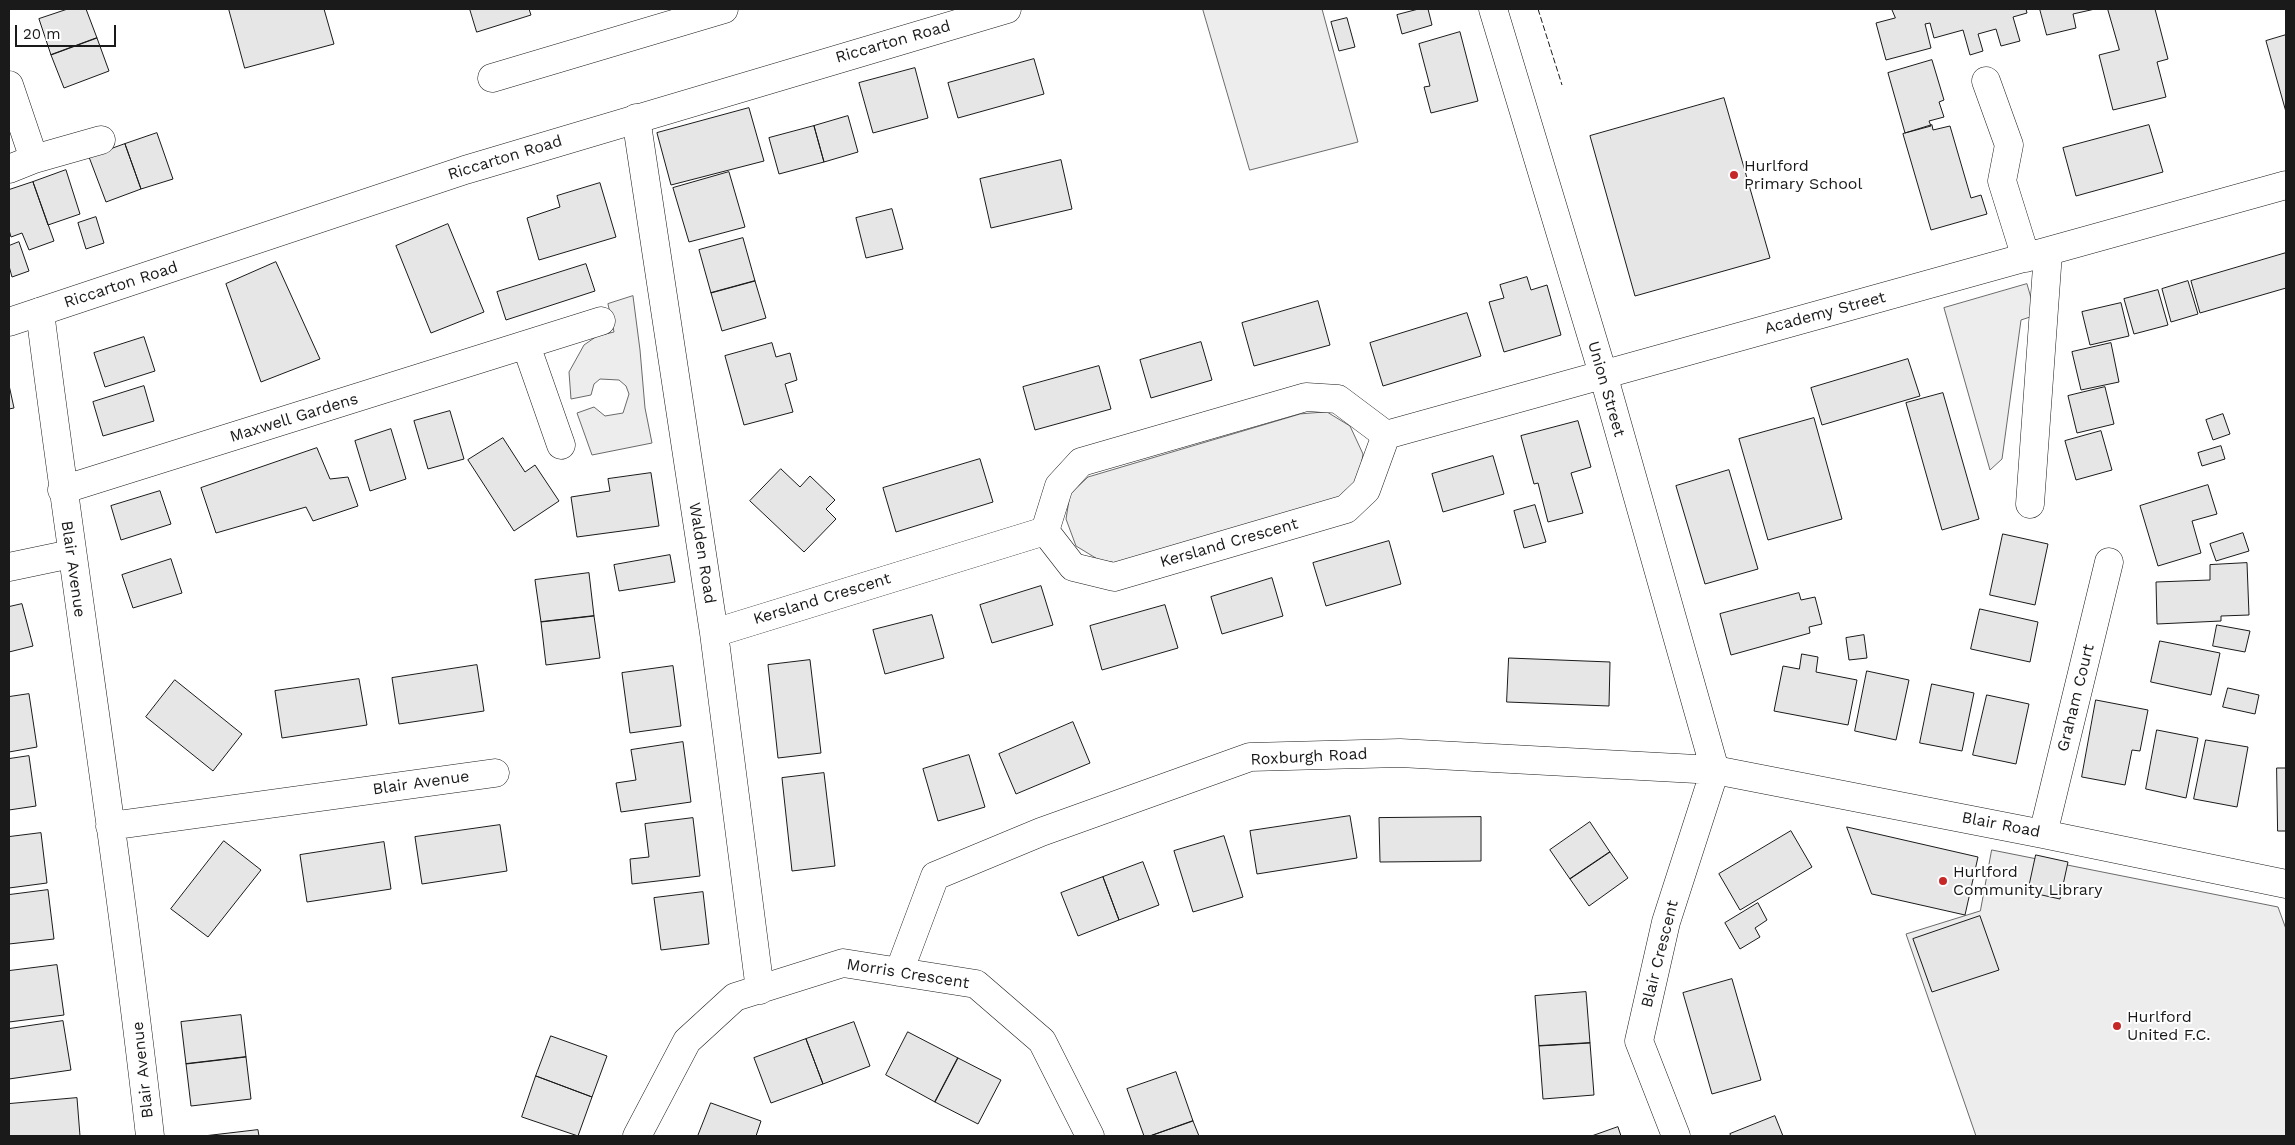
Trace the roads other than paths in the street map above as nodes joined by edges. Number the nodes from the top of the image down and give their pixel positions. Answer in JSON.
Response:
{"nodes":[{"id":1,"x":724,"y":9,"type":"edge"},
{"id":2,"x":1007,"y":9,"type":"edge"},
{"id":3,"x":1493,"y":9,"type":"edge"},
{"id":4,"x":492,"y":78,"type":"dead end"},
{"id":5,"x":1986,"y":81,"type":"dead end"},
{"id":6,"x":9,"y":85,"type":"edge"},
{"id":7,"x":636,"y":118,"type":"junction"},
{"id":8,"x":101,"y":140,"type":"dead end"},
{"id":9,"x":34,"y":159,"type":"junction"},
{"id":10,"x":9,"y":169,"type":"edge"},
{"id":11,"x":2286,"y":185,"type":"edge"},
{"id":12,"x":2037,"y":256,"type":"junction"},
{"id":13,"x":40,"y":312,"type":"junction"},
{"id":14,"x":602,"y":321,"type":"dead end"},
{"id":15,"x":9,"y":322,"type":"edge"},
{"id":16,"x":526,"y":345,"type":"junction"},
{"id":17,"x":1603,"y":374,"type":"junction"},
{"id":18,"x":1386,"y":436,"type":"junction"},
{"id":19,"x":561,"y":445,"type":"dead end"},
{"id":20,"x":62,"y":490,"type":"junction"},
{"id":21,"x":2030,"y":504,"type":"dead end"},
{"id":22,"x":1045,"y":531,"type":"junction"},
{"id":23,"x":71,"y":554,"type":"junction"},
{"id":24,"x":2109,"y":562,"type":"dead end"},
{"id":25,"x":9,"y":567,"type":"edge"},
{"id":26,"x":714,"y":633,"type":"junction"},
{"id":27,"x":1715,"y":770,"type":"junction"},
{"id":28,"x":495,"y":773,"type":"dead end"},
{"id":29,"x":110,"y":826,"type":"junction"},
{"id":30,"x":2043,"y":834,"type":"junction"},
{"id":31,"x":2286,"y":884,"type":"edge"},
{"id":32,"x":899,"y":972,"type":"junction"},
{"id":33,"x":760,"y":990,"type":"junction"},
{"id":34,"x":150,"y":1136,"type":"edge"},
{"id":35,"x":637,"y":1136,"type":"edge"},
{"id":36,"x":1090,"y":1136,"type":"edge"},
{"id":37,"x":1676,"y":1136,"type":"edge"}],
"edges":[{"from":1,"to":4,"type":"street"},
{"from":2,"to":7,"type":"street","name":"Riccarton Road"},
{"from":3,"to":17,"type":"street","name":"Union Street"},
{"from":5,"to":12,"type":"street"},
{"from":6,"to":9,"type":"street"},
{"from":7,"to":13,"type":"street","name":"Riccarton Road"},
{"from":7,"to":26,"type":"street","name":"Walden Road"},
{"from":8,"to":9,"type":"street"},
{"from":9,"to":10,"type":"street"},
{"from":11,"to":12,"type":"street","name":"Academy Street"},
{"from":12,"to":17,"type":"street","name":"Academy Street"},
{"from":12,"to":21,"type":"street"},
{"from":13,"to":15,"type":"street","name":"Riccarton Road"},
{"from":13,"to":20,"type":"street","name":"Blair Avenue"},
{"from":14,"to":16,"type":"street","name":"Maxwell Gardens"},
{"from":16,"to":19,"type":"street"},
{"from":16,"to":20,"type":"street","name":"Maxwell Gardens"},
{"from":17,"to":18,"type":"street"},
{"from":17,"to":27,"type":"street","name":"Union Street"},
{"from":18,"to":22,"type":"street"},
{"from":18,"to":22,"type":"street","name":"Kersland Crescent"},
{"from":20,"to":23,"type":"street","name":"Blair Avenue"},
{"from":22,"to":26,"type":"street","name":"Kersland Crescent"},
{"from":23,"to":25,"type":"street"},
{"from":23,"to":29,"type":"street","name":"Blair Avenue"},
{"from":24,"to":30,"type":"street","name":"Graham Court"},
{"from":26,"to":33,"type":"street","name":"Walden Road"},
{"from":27,"to":30,"type":"street","name":"Blair Road"},
{"from":27,"to":32,"type":"street","name":"Roxburgh Road"},
{"from":27,"to":37,"type":"street","name":"Blair Crescent"},
{"from":28,"to":29,"type":"street","name":"Blair Avenue"},
{"from":29,"to":34,"type":"street","name":"Blair Avenue"},
{"from":30,"to":31,"type":"street","name":"Blair Road"},
{"from":32,"to":33,"type":"street","name":"Morris Crescent"},
{"from":32,"to":36,"type":"street","name":"Morris Crescent"},
{"from":33,"to":35,"type":"street","name":"Morris Crescent"}]}
